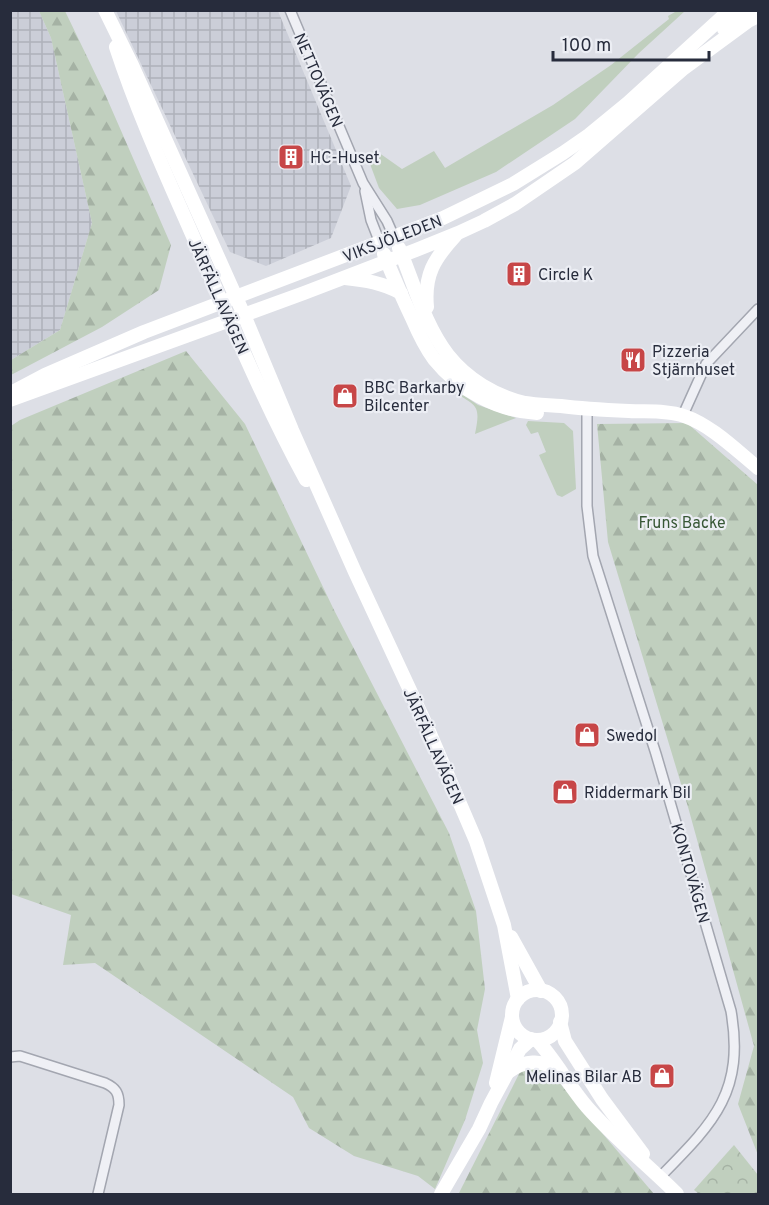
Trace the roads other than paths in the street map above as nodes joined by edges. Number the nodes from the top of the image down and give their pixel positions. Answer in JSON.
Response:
{"nodes":[{"id":1,"x":104,"y":10,"type":"edge"},
{"id":2,"x":290,"y":10,"type":"edge"},
{"id":3,"x":730,"y":10,"type":"edge"},
{"id":4,"x":747,"y":10,"type":"edge"},
{"id":5,"x":759,"y":16,"type":"edge"},
{"id":6,"x":684,"y":68,"type":"junction"},
{"id":7,"x":363,"y":183,"type":"junction"},
{"id":8,"x":458,"y":233,"type":"junction"},
{"id":9,"x":394,"y":237,"type":"junction"},
{"id":10,"x":380,"y":243,"type":"junction"},
{"id":11,"x":402,"y":255,"type":"junction"},
{"id":12,"x":387,"y":261,"type":"junction"},
{"id":13,"x":342,"y":278,"type":"junction"},
{"id":14,"x":400,"y":293,"type":"junction"},
{"id":15,"x":236,"y":297,"type":"junction"},
{"id":16,"x":222,"y":302,"type":"junction"},
{"id":17,"x":759,"y":309,"type":"edge"},
{"id":18,"x":244,"y":315,"type":"junction"},
{"id":19,"x":230,"y":320,"type":"junction"},
{"id":20,"x":430,"y":324,"type":"junction"},
{"id":21,"x":10,"y":393,"type":"edge"},
{"id":22,"x":10,"y":400,"type":"edge"},
{"id":23,"x":587,"y":410,"type":"junction"},
{"id":24,"x":683,"y":415,"type":"junction"},
{"id":25,"x":759,"y":468,"type":"edge"},
{"id":26,"x":355,"y":572,"type":"junction"},
{"id":27,"x":504,"y":925,"type":"junction"},
{"id":28,"x":541,"y":991,"type":"junction"},
{"id":29,"x":518,"y":999,"type":"junction"},
{"id":30,"x":512,"y":1016,"type":"junction"},
{"id":31,"x":560,"y":1022,"type":"junction"},
{"id":32,"x":534,"y":1040,"type":"junction"},
{"id":33,"x":10,"y":1057,"type":"edge"},
{"id":34,"x":508,"y":1072,"type":"junction"},
{"id":35,"x":566,"y":1077,"type":"junction"},
{"id":36,"x":491,"y":1102,"type":"junction"},
{"id":37,"x":660,"y":1177,"type":"junction"},
{"id":38,"x":98,"y":1194,"type":"edge"},
{"id":39,"x":441,"y":1194,"type":"edge"},
{"id":40,"x":677,"y":1194,"type":"edge"}],
"edges":[{"from":1,"to":15,"type":"street","name":"JÄRFÄLLAVÄGEN"},
{"from":1,"to":16,"type":"street","name":"JÄRFÄLLAVÄGEN"},
{"from":2,"to":7,"type":"street","name":"NETTOVÄGEN"},
{"from":3,"to":9,"type":"street","name":"VIKSJÖLEDEN"},
{"from":4,"to":6,"type":"street","name":"VIKSJÖLEDEN"},
{"from":5,"to":6,"type":"street","name":"VIKSJÖLEDEN"},
{"from":6,"to":8,"type":"street","name":"VIKSJÖLEDEN"},
{"from":7,"to":9,"type":"street","name":"NETTOVÄGEN"},
{"from":7,"to":10,"type":"street","name":"NETTOVÄGEN"},
{"from":8,"to":11,"type":"street","name":"VIKSJÖLEDEN"},
{"from":8,"to":20,"type":"street"},
{"from":9,"to":10,"type":"street","name":"VIKSJÖLEDEN"},
{"from":9,"to":11,"type":"street"},
{"from":10,"to":12,"type":"street"},
{"from":10,"to":15,"type":"street","name":"VIKSJÖLEDEN"},
{"from":11,"to":12,"type":"street","name":"VIKSJÖLEDEN"},
{"from":11,"to":20,"type":"street"},
{"from":12,"to":13,"type":"street","name":"VIKSJÖLEDEN"},
{"from":12,"to":14,"type":"street"},
{"from":13,"to":14,"type":"street"},
{"from":13,"to":18,"type":"street","name":"VIKSJÖLEDEN"},
{"from":14,"to":23,"type":"street"},
{"from":15,"to":16,"type":"street","name":"VIKSJÖLEDEN"},
{"from":15,"to":18,"type":"street","name":"JÄRFÄLLAVÄGEN"},
{"from":16,"to":19,"type":"street","name":"JÄRFÄLLAVÄGEN"},
{"from":16,"to":21,"type":"street","name":"VIKSJÖLEDEN"},
{"from":17,"to":24,"type":"street"},
{"from":18,"to":19,"type":"street","name":"VIKSJÖLEDEN"},
{"from":18,"to":26,"type":"street","name":"JÄRFÄLLAVÄGEN"},
{"from":19,"to":22,"type":"street","name":"VIKSJÖLEDEN"},
{"from":19,"to":26,"type":"street","name":"JÄRFÄLLAVÄGEN"},
{"from":20,"to":23,"type":"street"},
{"from":23,"to":24,"type":"street"},
{"from":23,"to":37,"type":"street","name":"KONTOVÄGEN"},
{"from":24,"to":25,"type":"street"},
{"from":26,"to":27,"type":"street","name":"JÄRFÄLLAVÄGEN"},
{"from":27,"to":28,"type":"street","name":"JÄRFÄLLAVÄGEN"},
{"from":27,"to":29,"type":"street","name":"JÄRFÄLLAVÄGEN"},
{"from":28,"to":29,"type":"street"},
{"from":28,"to":31,"type":"street"},
{"from":29,"to":30,"type":"street"},
{"from":30,"to":32,"type":"street"},
{"from":30,"to":36,"type":"street"},
{"from":31,"to":32,"type":"street"},
{"from":31,"to":37,"type":"street"},
{"from":32,"to":34,"type":"street"},
{"from":32,"to":35,"type":"street"},
{"from":33,"to":38,"type":"street"},
{"from":34,"to":35,"type":"street"},
{"from":34,"to":36,"type":"street"},
{"from":35,"to":37,"type":"street"},
{"from":36,"to":39,"type":"street"},
{"from":37,"to":40,"type":"street"}]}
